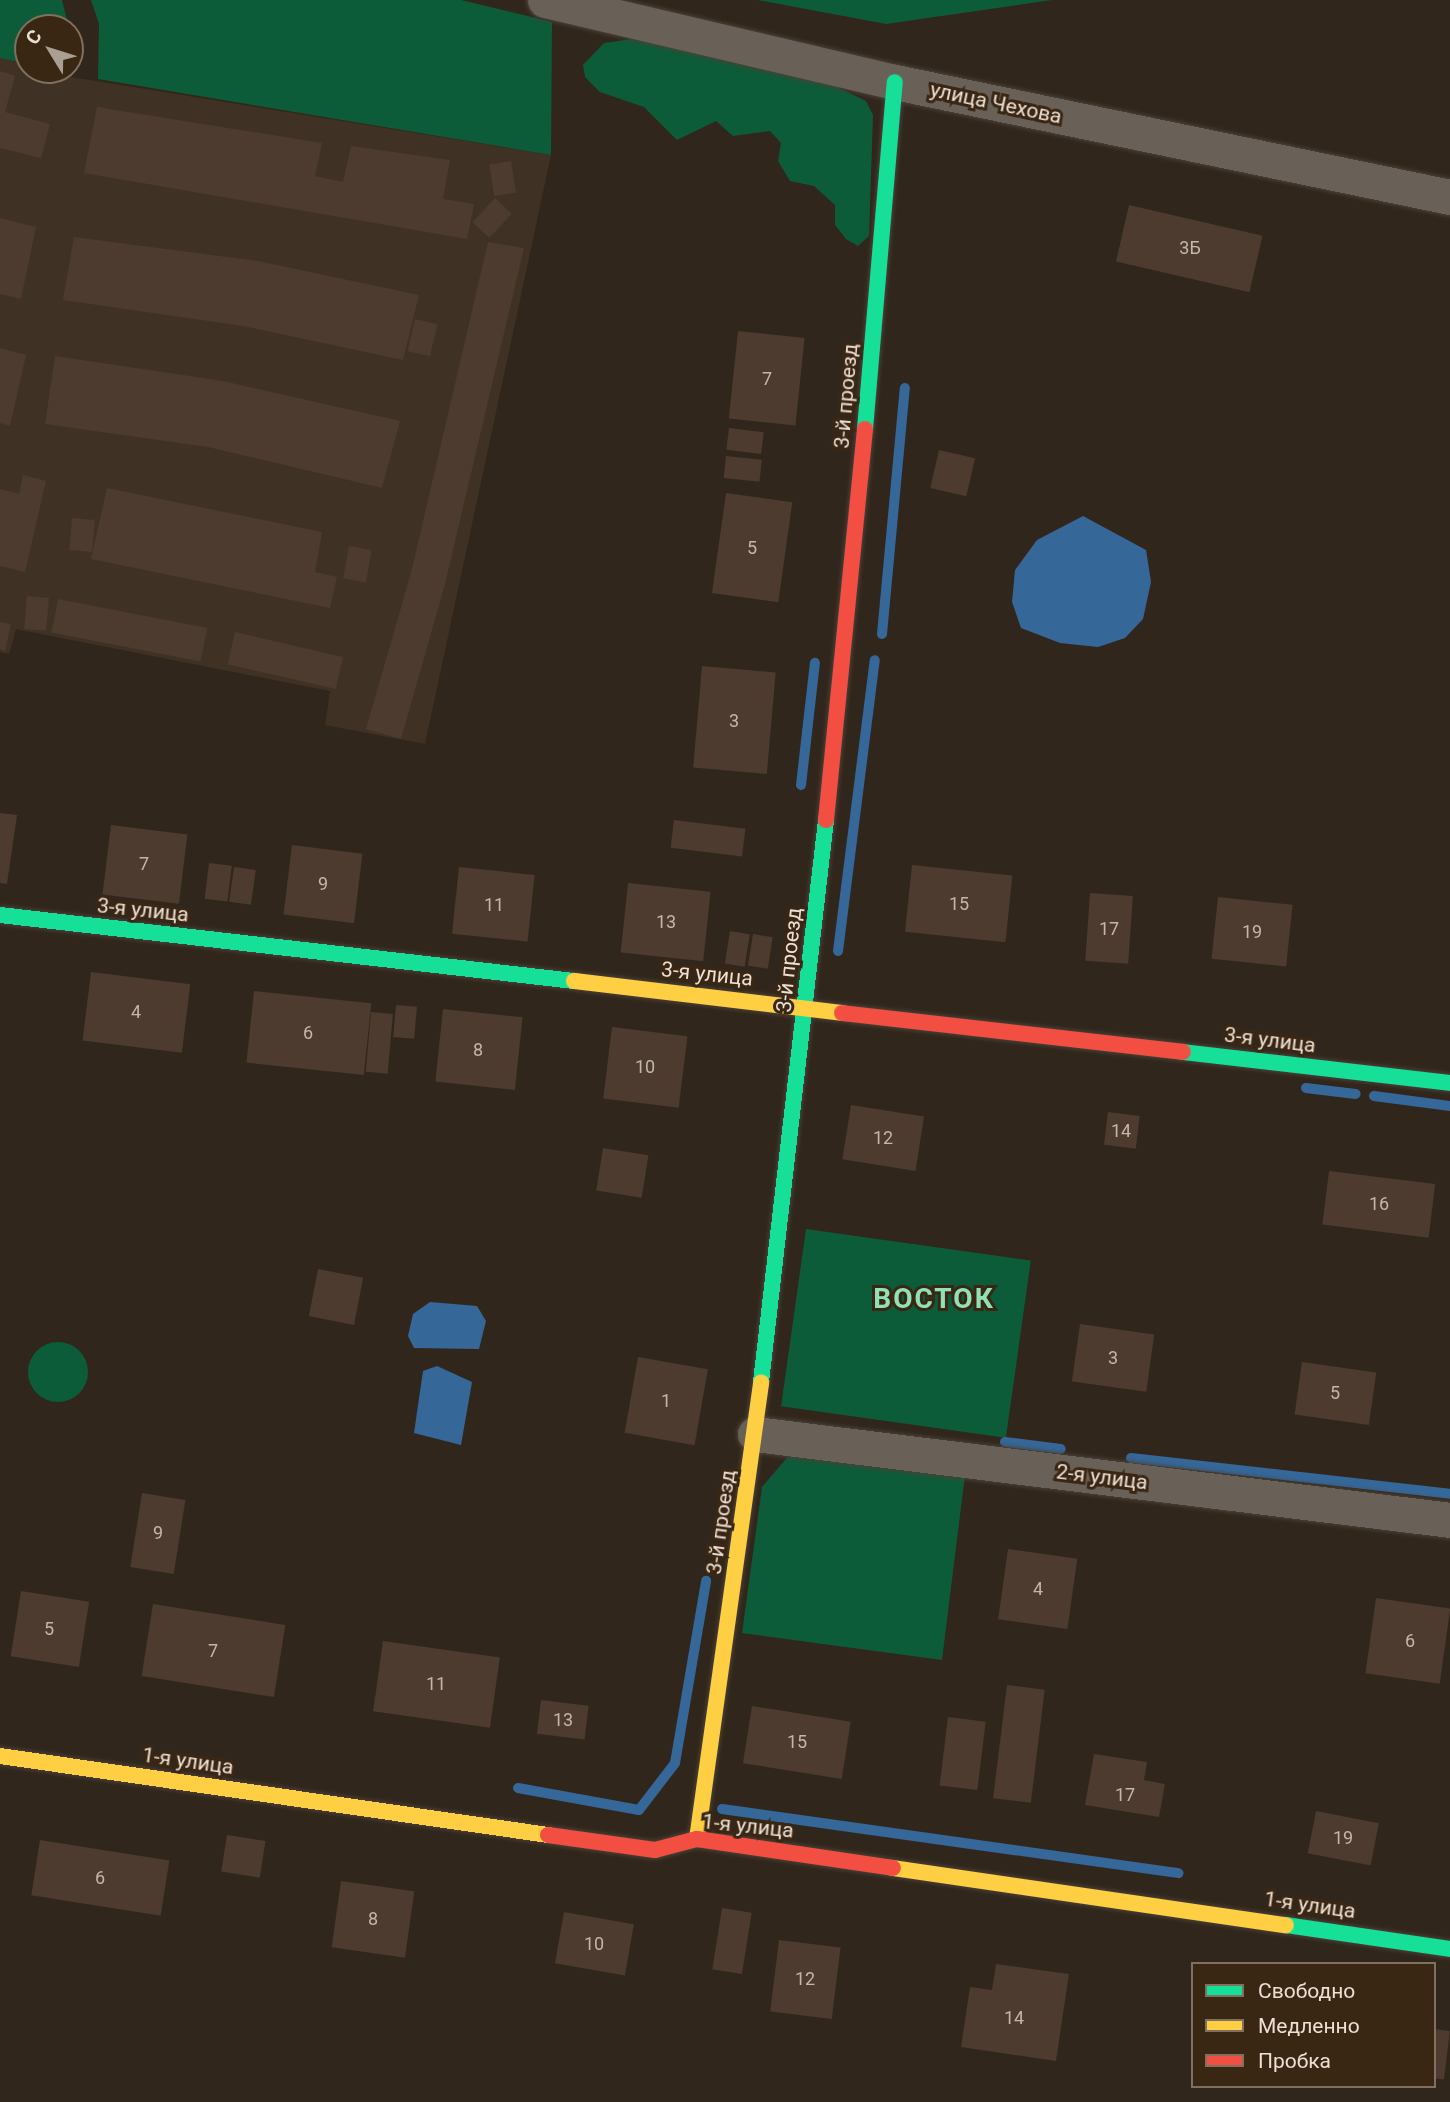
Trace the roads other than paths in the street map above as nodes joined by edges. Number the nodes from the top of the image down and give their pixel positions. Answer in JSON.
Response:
{"nodes":[{"id":1,"x":545,"y":0,"type":"edge"},
{"id":2,"x":895,"y":82,"type":"junction"},
{"id":3,"x":1450,"y":197,"type":"edge"},
{"id":4,"x":0,"y":915,"type":"edge"},
{"id":5,"x":805,"y":1006,"type":"junction"},
{"id":6,"x":1450,"y":1083,"type":"edge"},
{"id":7,"x":755,"y":1433,"type":"junction"},
{"id":8,"x":1450,"y":1520,"type":"edge"},
{"id":9,"x":0,"y":1756,"type":"edge"},
{"id":10,"x":697,"y":1839,"type":"junction"},
{"id":11,"x":1450,"y":1949,"type":"edge"}],
"edges":[{"from":1,"to":2,"type":"street","name":"улица Чехова"},
{"from":2,"to":3,"type":"street","name":"улица Чехова"},
{"from":2,"to":5,"type":"street","name":"3-й проезд"},
{"from":4,"to":5,"type":"street","name":"3-я улица"},
{"from":5,"to":6,"type":"street","name":"3-я улица"},
{"from":5,"to":7,"type":"street","name":"3-й проезд"},
{"from":7,"to":8,"type":"street","name":"2-я улица"},
{"from":7,"to":10,"type":"street","name":"3-й проезд"},
{"from":9,"to":10,"type":"street","name":"1-я улица"},
{"from":10,"to":11,"type":"street","name":"1-я улица"}]}
